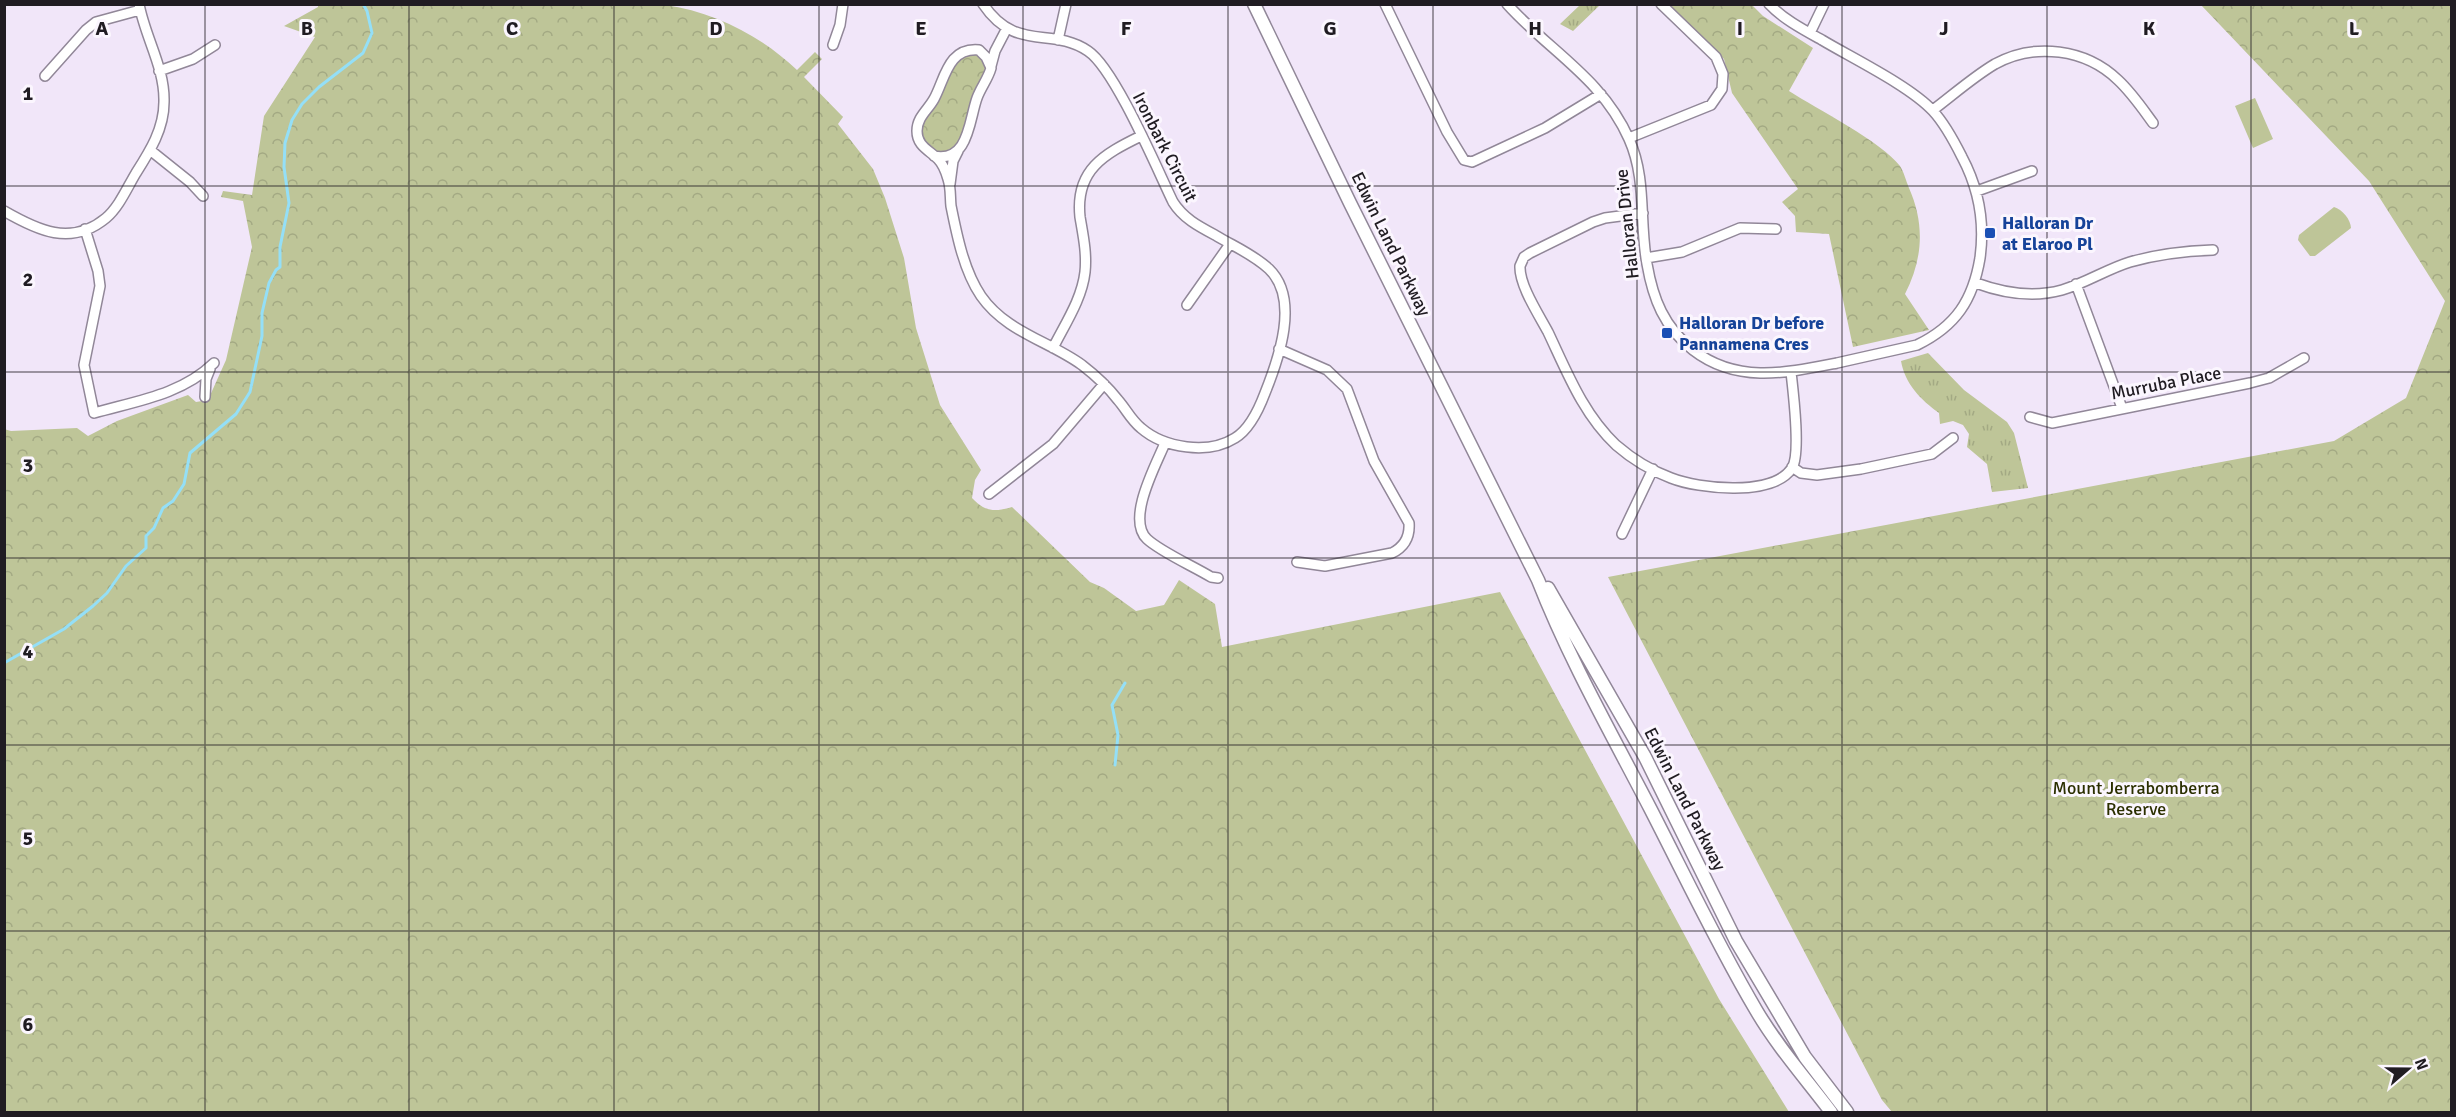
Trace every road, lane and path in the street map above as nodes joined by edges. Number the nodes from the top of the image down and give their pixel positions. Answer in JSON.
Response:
{"nodes":[{"id":1,"x":843,"y":4,"type":"edge"},
{"id":2,"x":983,"y":4,"type":"edge"},
{"id":3,"x":1066,"y":4,"type":"edge"},
{"id":4,"x":1254,"y":4,"type":"edge"},
{"id":5,"x":1385,"y":4,"type":"edge"},
{"id":6,"x":1507,"y":4,"type":"edge"},
{"id":7,"x":1661,"y":4,"type":"edge"},
{"id":8,"x":1769,"y":4,"type":"edge"},
{"id":9,"x":1824,"y":4,"type":"edge"},
{"id":10,"x":140,"y":7,"type":"edge"},
{"id":11,"x":1007,"y":28,"type":"junction"},
{"id":12,"x":1810,"y":33,"type":"junction"},
{"id":13,"x":1058,"y":40,"type":"junction"},
{"id":14,"x":215,"y":45,"type":"dead end"},
{"id":15,"x":833,"y":45,"type":"dead end"},
{"id":16,"x":975,"y":50,"type":"junction"},
{"id":17,"x":991,"y":66,"type":"junction"},
{"id":18,"x":159,"y":71,"type":"junction"},
{"id":19,"x":45,"y":76,"type":"dead end"},
{"id":20,"x":1601,"y":94,"type":"junction"},
{"id":21,"x":1933,"y":110,"type":"junction"},
{"id":22,"x":2153,"y":123,"type":"dead end"},
{"id":23,"x":1141,"y":136,"type":"junction"},
{"id":24,"x":1629,"y":138,"type":"junction"},
{"id":25,"x":959,"y":149,"type":"junction"},
{"id":26,"x":150,"y":150,"type":"junction"},
{"id":27,"x":934,"y":156,"type":"junction"},
{"id":28,"x":2032,"y":171,"type":"dead end"},
{"id":29,"x":950,"y":186,"type":"junction"},
{"id":30,"x":1977,"y":191,"type":"junction"},
{"id":31,"x":203,"y":196,"type":"dead end"},
{"id":32,"x":4,"y":211,"type":"edge"},
{"id":33,"x":1643,"y":213,"type":"junction"},
{"id":34,"x":85,"y":229,"type":"junction"},
{"id":35,"x":1776,"y":229,"type":"dead end"},
{"id":36,"x":1230,"y":244,"type":"junction"},
{"id":37,"x":2212,"y":250,"type":"dead end"},
{"id":38,"x":1646,"y":258,"type":"junction"},
{"id":39,"x":1976,"y":283,"type":"junction"},
{"id":40,"x":2076,"y":284,"type":"junction"},
{"id":41,"x":1187,"y":305,"type":"dead end"},
{"id":42,"x":1053,"y":348,"type":"junction"},
{"id":43,"x":1279,"y":350,"type":"junction"},
{"id":44,"x":2304,"y":358,"type":"dead end"},
{"id":45,"x":1791,"y":372,"type":"junction"},
{"id":46,"x":1104,"y":384,"type":"junction"},
{"id":47,"x":205,"y":397,"type":"dead end"},
{"id":48,"x":2122,"y":408,"type":"junction"},
{"id":49,"x":2030,"y":417,"type":"dead end"},
{"id":50,"x":1953,"y":438,"type":"dead end"},
{"id":51,"x":1165,"y":443,"type":"junction"},
{"id":52,"x":1792,"y":467,"type":"junction"},
{"id":53,"x":1653,"y":469,"type":"junction"},
{"id":54,"x":989,"y":494,"type":"dead end"},
{"id":55,"x":1498,"y":498,"type":"junction"},
{"id":56,"x":1622,"y":534,"type":"dead end"},
{"id":57,"x":1297,"y":561,"type":"dead end"},
{"id":58,"x":1218,"y":578,"type":"dead end"},
{"id":59,"x":1831,"y":1113,"type":"edge"},
{"id":60,"x":1847,"y":1113,"type":"edge"}],
"edges":[{"from":1,"to":15,"type":"street"},
{"from":2,"to":11,"type":"street","name":"Ironbark Circuit"},
{"from":3,"to":13,"type":"street"},
{"from":4,"to":55,"type":"main road","name":"Edwin Land Parkway"},
{"from":5,"to":20,"type":"street"},
{"from":6,"to":20,"type":"street","name":"Halloran Drive"},
{"from":7,"to":24,"type":"street"},
{"from":8,"to":12,"type":"street","name":"Halloran Drive"},
{"from":9,"to":12,"type":"street"},
{"from":10,"to":18,"type":"street"},
{"from":10,"to":19,"type":"street"},
{"from":11,"to":13,"type":"street","name":"Ironbark Circuit"},
{"from":11,"to":16,"type":"street","name":"Ironbark Circuit"},
{"from":11,"to":17,"type":"street","name":"Ironbark Circuit"},
{"from":12,"to":21,"type":"street","name":"Halloran Drive"},
{"from":13,"to":23,"type":"street","name":"Ironbark Circuit"},
{"from":14,"to":18,"type":"street"},
{"from":16,"to":17,"type":"street"},
{"from":16,"to":27,"type":"street","name":"Ironbark Circuit"},
{"from":17,"to":25,"type":"street","name":"Ironbark Circuit"},
{"from":18,"to":26,"type":"street"},
{"from":20,"to":24,"type":"street","name":"Halloran Drive"},
{"from":21,"to":22,"type":"street"},
{"from":21,"to":30,"type":"street","name":"Halloran Drive"},
{"from":23,"to":36,"type":"street","name":"Ironbark Circuit"},
{"from":23,"to":42,"type":"street"},
{"from":24,"to":33,"type":"street","name":"Halloran Drive"},
{"from":25,"to":27,"type":"street"},
{"from":25,"to":29,"type":"street","name":"Ironbark Circuit"},
{"from":26,"to":31,"type":"street"},
{"from":26,"to":34,"type":"street"},
{"from":27,"to":29,"type":"street","name":"Ironbark Circuit"},
{"from":28,"to":30,"type":"street"},
{"from":29,"to":42,"type":"street","name":"Ironbark Circuit"},
{"from":30,"to":39,"type":"street","name":"Halloran Drive"},
{"from":32,"to":34,"type":"street"},
{"from":33,"to":38,"type":"street","name":"Halloran Drive"},
{"from":33,"to":53,"type":"street"},
{"from":34,"to":47,"type":"street"},
{"from":35,"to":38,"type":"street"},
{"from":36,"to":41,"type":"street"},
{"from":36,"to":43,"type":"street","name":"Ironbark Circuit"},
{"from":37,"to":40,"type":"street"},
{"from":38,"to":45,"type":"street","name":"Halloran Drive"},
{"from":39,"to":40,"type":"street"},
{"from":39,"to":45,"type":"street","name":"Halloran Drive"},
{"from":40,"to":48,"type":"street"},
{"from":42,"to":46,"type":"street","name":"Ironbark Circuit"},
{"from":43,"to":51,"type":"street","name":"Ironbark Circuit"},
{"from":43,"to":57,"type":"street"},
{"from":44,"to":48,"type":"street","name":"Murruba Place"},
{"from":45,"to":52,"type":"street"},
{"from":46,"to":51,"type":"street","name":"Ironbark Circuit"},
{"from":46,"to":54,"type":"street"},
{"from":48,"to":49,"type":"street","name":"Murruba Place"},
{"from":50,"to":52,"type":"street"},
{"from":51,"to":58,"type":"street"},
{"from":52,"to":53,"type":"street"},
{"from":53,"to":56,"type":"street"},
{"from":55,"to":59,"type":"main road","name":"Edwin Land Parkway"},
{"from":55,"to":60,"type":"main road","name":"Edwin Land Parkway"}]}
